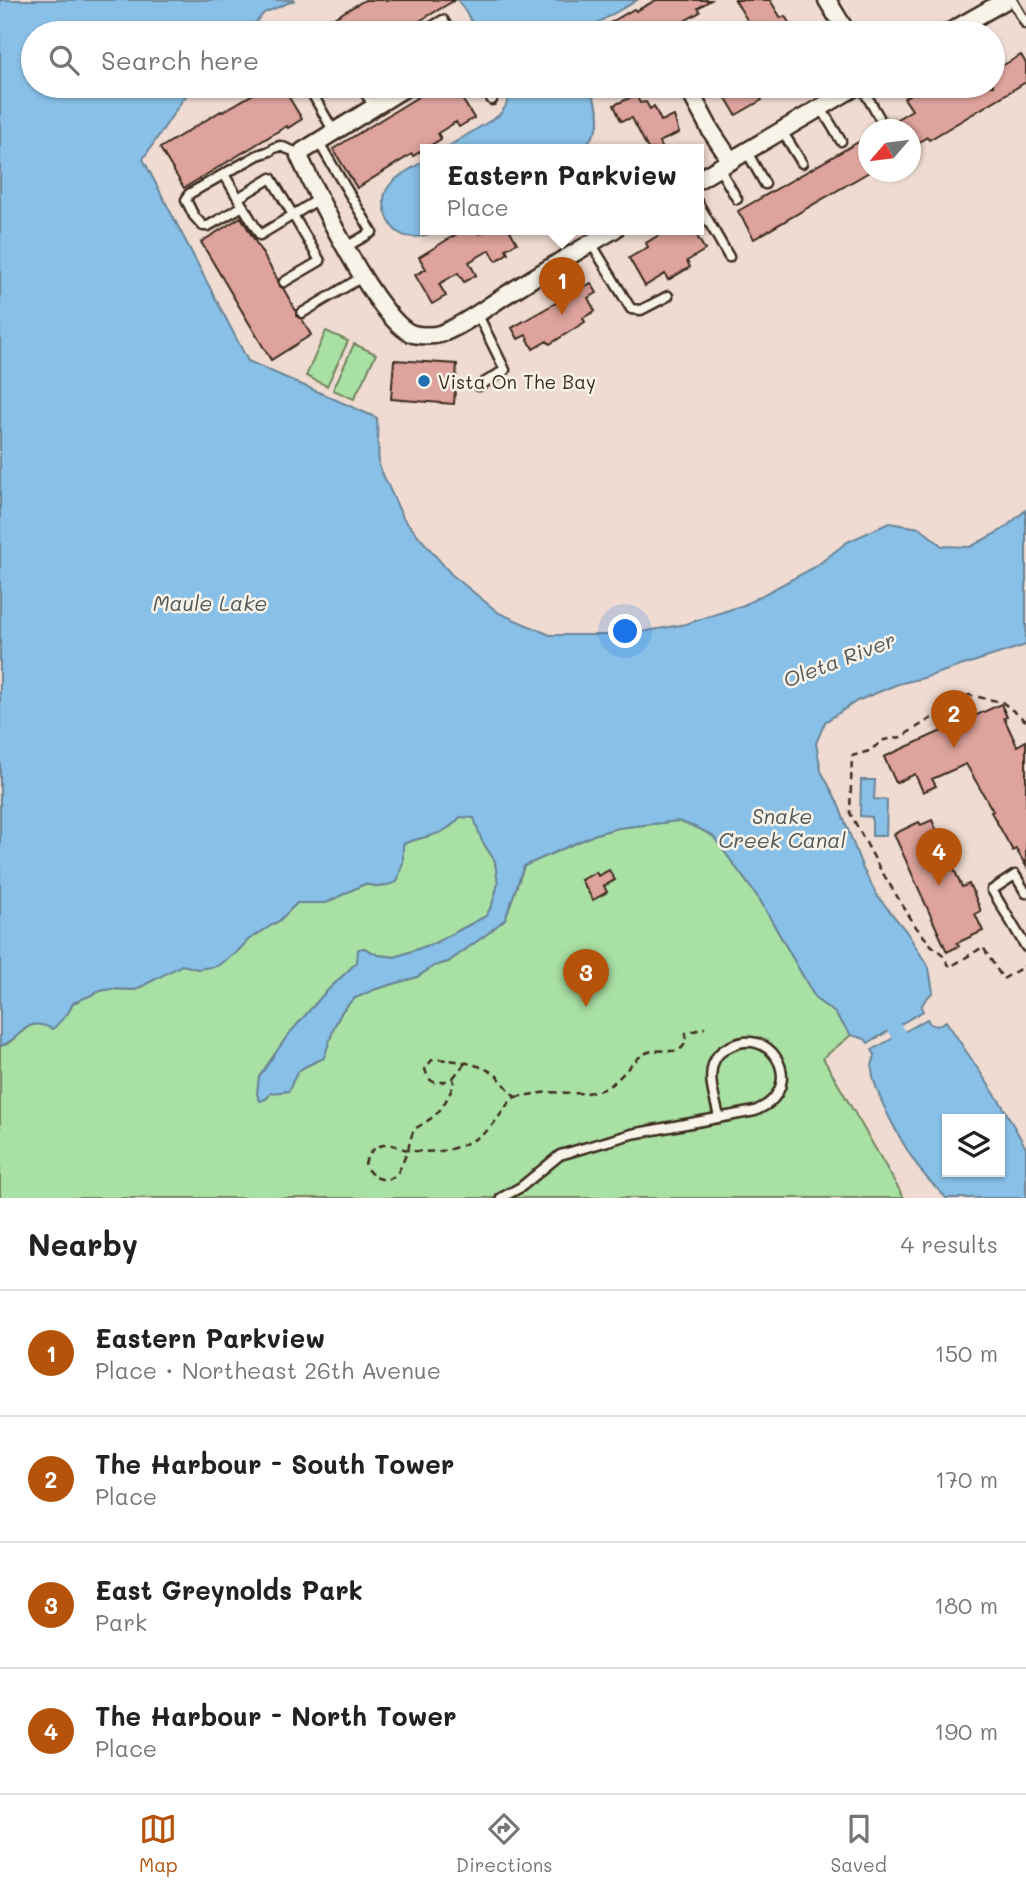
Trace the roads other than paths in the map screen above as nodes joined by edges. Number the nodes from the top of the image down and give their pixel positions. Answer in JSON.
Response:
{"nodes":[{"id":1,"x":827,"y":0,"type":"edge"},
{"id":2,"x":1006,"y":0,"type":"edge"},
{"id":3,"x":1012,"y":0,"type":"edge"},
{"id":4,"x":840,"y":21,"type":"edge"},
{"id":5,"x":969,"y":21,"type":"edge"},
{"id":6,"x":1026,"y":24,"type":"edge"},
{"id":7,"x":315,"y":98,"type":"edge"},
{"id":8,"x":368,"y":98,"type":"edge"},
{"id":9,"x":389,"y":98,"type":"edge"},
{"id":10,"x":693,"y":98,"type":"edge"},
{"id":11,"x":838,"y":98,"type":"edge"},
{"id":12,"x":867,"y":98,"type":"edge"},
{"id":13,"x":374,"y":107,"type":"junction"},
{"id":14,"x":821,"y":108,"type":"junction"},
{"id":15,"x":879,"y":117,"type":"dead end"},
{"id":16,"x":782,"y":131,"type":"junction"},
{"id":17,"x":334,"y":132,"type":"junction"},
{"id":18,"x":318,"y":141,"type":"junction"},
{"id":19,"x":841,"y":142,"type":"dead end"},
{"id":20,"x":747,"y":152,"type":"junction"},
{"id":21,"x":301,"y":153,"type":"junction"},
{"id":22,"x":802,"y":163,"type":"dead end"},
{"id":23,"x":725,"y":165,"type":"junction"},
{"id":24,"x":224,"y":174,"type":"junction"},
{"id":25,"x":704,"y":177,"type":"edge"},
{"id":26,"x":765,"y":184,"type":"dead end"},
{"id":27,"x":737,"y":199,"type":"dead end"},
{"id":28,"x":319,"y":200,"type":"junction"},
{"id":29,"x":240,"y":202,"type":"junction"},
{"id":30,"x":704,"y":213,"type":"edge"},
{"id":31,"x":293,"y":215,"type":"junction"},
{"id":32,"x":605,"y":235,"type":"edge"},
{"id":33,"x":591,"y":243,"type":"junction"},
{"id":34,"x":346,"y":247,"type":"junction"},
{"id":35,"x":729,"y":257,"type":"dead end"},
{"id":36,"x":362,"y":277,"type":"junction"},
{"id":37,"x":284,"y":282,"type":"dead end"},
{"id":38,"x":668,"y":296,"type":"dead end"},
{"id":39,"x":302,"y":313,"type":"dead end"},
{"id":40,"x":477,"y":313,"type":"junction"},
{"id":41,"x":479,"y":386,"type":"dead end"},
{"id":42,"x":1026,"y":893,"type":"edge"},
{"id":43,"x":1026,"y":947,"type":"edge"},
{"id":44,"x":719,"y":1117,"type":"junction"},
{"id":45,"x":501,"y":1198,"type":"edge"}],
"edges":[{"from":1,"to":4,"type":"street"},
{"from":2,"to":5,"type":"street"},
{"from":3,"to":6,"type":"lane"},
{"from":7,"to":17,"type":"lane"},
{"from":8,"to":13,"type":"lane"},
{"from":9,"to":13,"type":"street"},
{"from":10,"to":23,"type":"street"},
{"from":11,"to":14,"type":"street"},
{"from":12,"to":15,"type":"lane"},
{"from":13,"to":17,"type":"street"},
{"from":14,"to":16,"type":"street"},
{"from":14,"to":19,"type":"lane"},
{"from":16,"to":20,"type":"street"},
{"from":16,"to":22,"type":"lane"},
{"from":17,"to":18,"type":"street"},
{"from":18,"to":21,"type":"street"},
{"from":18,"to":34,"type":"lane"},
{"from":20,"to":23,"type":"street"},
{"from":20,"to":26,"type":"lane"},
{"from":21,"to":24,"type":"lane"},
{"from":21,"to":28,"type":"street"},
{"from":23,"to":25,"type":"street"},
{"from":23,"to":27,"type":"lane"},
{"from":24,"to":29,"type":"lane"},
{"from":24,"to":29,"type":"lane"},
{"from":28,"to":31,"type":"lane"},
{"from":28,"to":34,"type":"street"},
{"from":29,"to":31,"type":"lane"},
{"from":29,"to":31,"type":"lane"},
{"from":30,"to":35,"type":"lane"},
{"from":31,"to":37,"type":"lane"},
{"from":32,"to":33,"type":"street"},
{"from":33,"to":38,"type":"lane"},
{"from":33,"to":40,"type":"street"},
{"from":34,"to":36,"type":"street"},
{"from":36,"to":39,"type":"lane"},
{"from":36,"to":40,"type":"street"},
{"from":40,"to":41,"type":"lane"},
{"from":42,"to":43,"type":"lane"},
{"from":44,"to":44,"type":"lane"},
{"from":44,"to":45,"type":"lane"}]}
